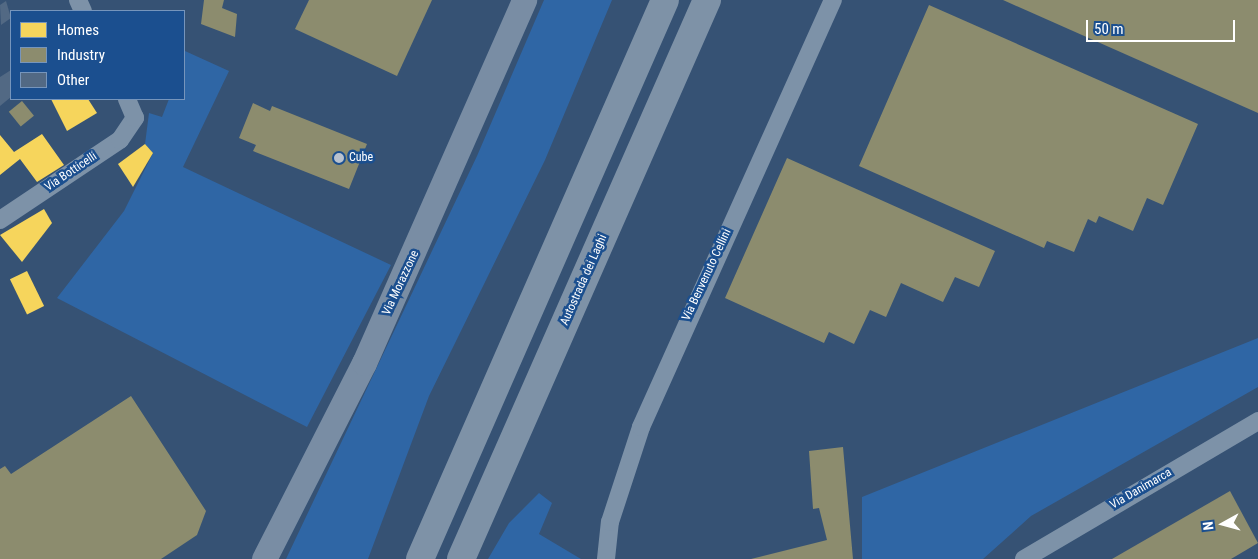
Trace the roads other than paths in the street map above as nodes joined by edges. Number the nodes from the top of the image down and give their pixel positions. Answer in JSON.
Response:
{"nodes":[{"id":1,"x":524,"y":0,"type":"edge"},
{"id":2,"x":665,"y":0,"type":"edge"},
{"id":3,"x":707,"y":0,"type":"edge"},
{"id":4,"x":833,"y":0,"type":"edge"},
{"id":5,"x":127,"y":100,"type":"edge"},
{"id":6,"x":0,"y":220,"type":"edge"},
{"id":7,"x":1258,"y":421,"type":"edge"},
{"id":8,"x":264,"y":559,"type":"edge"},
{"id":9,"x":420,"y":559,"type":"edge"},
{"id":10,"x":460,"y":559,"type":"edge"},
{"id":11,"x":606,"y":559,"type":"edge"},
{"id":12,"x":1024,"y":559,"type":"edge"}],
"edges":[{"from":1,"to":8,"type":"street","name":"Via Morazzone"},
{"from":2,"to":9,"type":"highway"},
{"from":3,"to":10,"type":"highway","name":"Autostrada dei Laghi"},
{"from":4,"to":11,"type":"street","name":"Via Benvenuto Cellini"},
{"from":5,"to":6,"type":"street","name":"Via Botticelli"},
{"from":7,"to":12,"type":"street","name":"Via Danimarca"}]}
